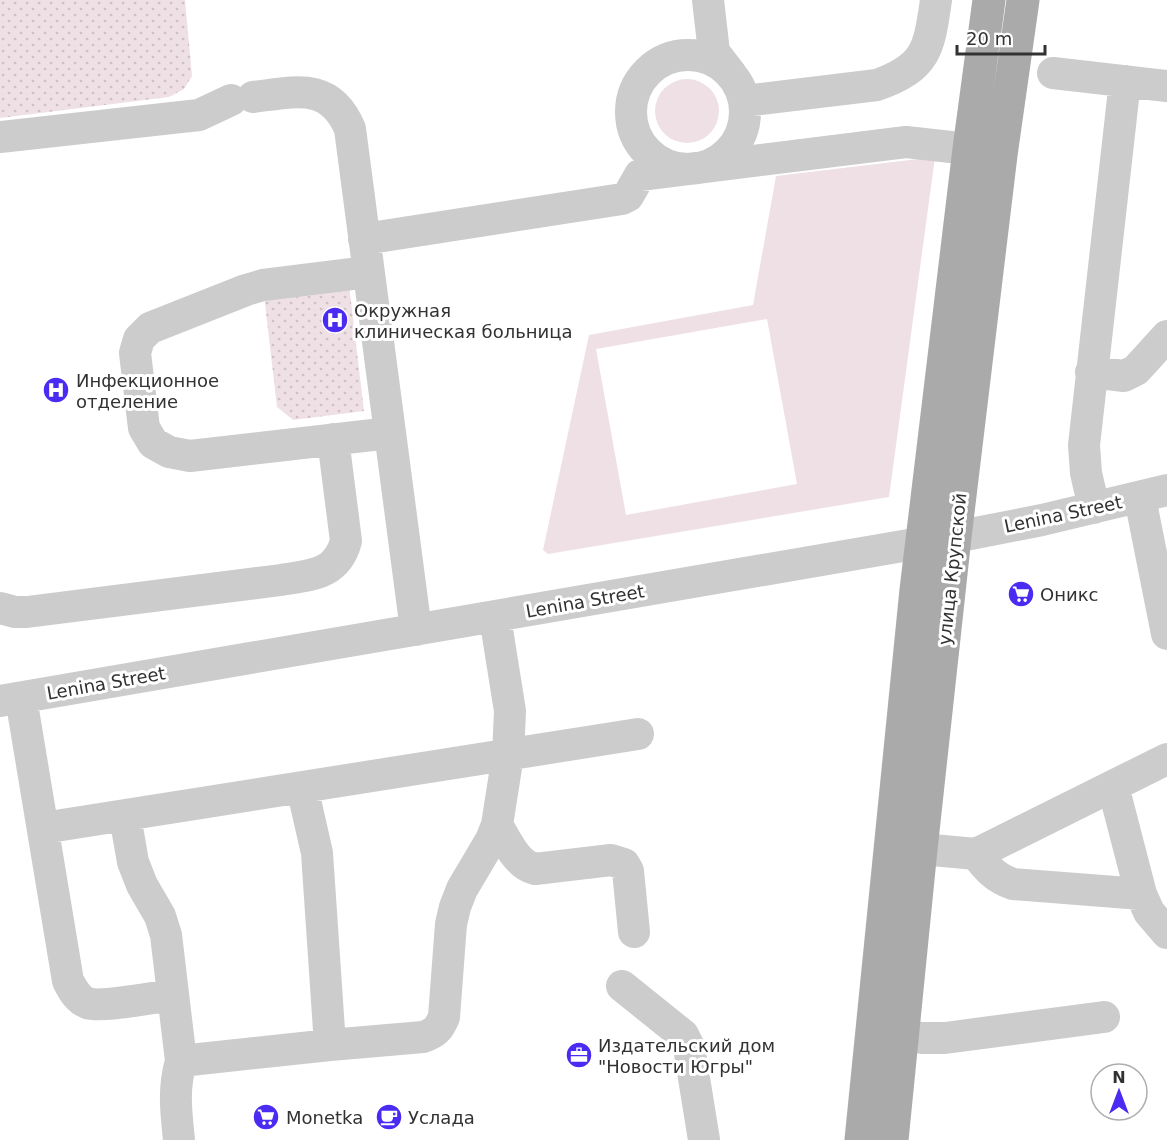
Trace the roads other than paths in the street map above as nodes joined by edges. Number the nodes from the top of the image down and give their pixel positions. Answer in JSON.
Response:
{"nodes":[{"id":1,"x":708,"y":0,"type":"edge"},
{"id":2,"x":936,"y":0,"type":"edge"},
{"id":3,"x":989,"y":0,"type":"edge"},
{"id":4,"x":1023,"y":0,"type":"edge"},
{"id":5,"x":700,"y":53,"type":"junction"},
{"id":6,"x":1053,"y":72,"type":"dead end"},
{"id":7,"x":1125,"y":81,"type":"junction"},
{"id":8,"x":1167,"y":87,"type":"edge"},
{"id":9,"x":739,"y":89,"type":"junction"},
{"id":10,"x":632,"y":124,"type":"junction"},
{"id":11,"x":0,"y":137,"type":"edge"},
{"id":12,"x":969,"y":149,"type":"junction"},
{"id":13,"x":696,"y":168,"type":"junction"},
{"id":14,"x":640,"y":176,"type":"junction"},
{"id":15,"x":364,"y":238,"type":"junction"},
{"id":16,"x":368,"y":272,"type":"junction"},
{"id":17,"x":1167,"y":336,"type":"edge"},
{"id":18,"x":1090,"y":372,"type":"junction"},
{"id":19,"x":390,"y":433,"type":"junction"},
{"id":20,"x":333,"y":439,"type":"junction"},
{"id":21,"x":1153,"y":494,"type":"edge"},
{"id":22,"x":1094,"y":508,"type":"junction"},
{"id":23,"x":955,"y":537,"type":"junction"},
{"id":24,"x":921,"y":543,"type":"junction"},
{"id":25,"x":0,"y":608,"type":"edge"},
{"id":26,"x":495,"y":617,"type":"junction"},
{"id":27,"x":416,"y":630,"type":"junction"},
{"id":28,"x":1167,"y":634,"type":"edge"},
{"id":29,"x":10,"y":699,"type":"edge"},
{"id":30,"x":638,"y":734,"type":"dead end"},
{"id":31,"x":508,"y":755,"type":"junction"},
{"id":32,"x":1167,"y":759,"type":"edge"},
{"id":33,"x":1113,"y":786,"type":"junction"},
{"id":34,"x":302,"y":787,"type":"junction"},
{"id":35,"x":125,"y":816,"type":"junction"},
{"id":36,"x":497,"y":825,"type":"junction"},
{"id":37,"x":42,"y":828,"type":"junction"},
{"id":38,"x":921,"y":849,"type":"junction"},
{"id":39,"x":976,"y":854,"type":"junction"},
{"id":40,"x":1141,"y":894,"type":"junction"},
{"id":41,"x":634,"y":932,"type":"dead end"},
{"id":42,"x":1167,"y":933,"type":"edge"},
{"id":43,"x":622,"y":986,"type":"dead end"},
{"id":44,"x":173,"y":995,"type":"junction"},
{"id":45,"x":1104,"y":1017,"type":"dead end"},
{"id":46,"x":902,"y":1035,"type":"junction"},
{"id":47,"x":330,"y":1045,"type":"junction"},
{"id":48,"x":181,"y":1061,"type":"junction"},
{"id":49,"x":179,"y":1140,"type":"edge"},
{"id":50,"x":704,"y":1140,"type":"edge"},
{"id":51,"x":861,"y":1140,"type":"edge"},
{"id":52,"x":892,"y":1140,"type":"edge"}],
"edges":[{"from":1,"to":5,"type":"street"},
{"from":2,"to":9,"type":"street"},
{"from":3,"to":12,"type":"main road","name":"улица Крупской"},
{"from":4,"to":23,"type":"main road","name":"улица Крупской"},
{"from":5,"to":9,"type":"street"},
{"from":5,"to":10,"type":"street"},
{"from":6,"to":7,"type":"street"},
{"from":7,"to":8,"type":"street"},
{"from":7,"to":18,"type":"street"},
{"from":9,"to":13,"type":"street"},
{"from":10,"to":13,"type":"street"},
{"from":10,"to":14,"type":"street"},
{"from":11,"to":15,"type":"street"},
{"from":12,"to":13,"type":"street"},
{"from":12,"to":24,"type":"main road","name":"улица Крупской"},
{"from":13,"to":14,"type":"street"},
{"from":14,"to":15,"type":"street"},
{"from":15,"to":16,"type":"street"},
{"from":16,"to":19,"type":"street"},
{"from":16,"to":20,"type":"street"},
{"from":17,"to":18,"type":"street"},
{"from":18,"to":22,"type":"street"},
{"from":19,"to":20,"type":"street"},
{"from":19,"to":27,"type":"street"},
{"from":20,"to":25,"type":"street"},
{"from":21,"to":22,"type":"street","name":"Lenina Street"},
{"from":21,"to":28,"type":"street"},
{"from":22,"to":23,"type":"street","name":"Lenina Street"},
{"from":23,"to":24,"type":"street","name":"Lenina Street"},
{"from":23,"to":38,"type":"main road","name":"улица Крупской"},
{"from":24,"to":26,"type":"street","name":"Lenina Street"},
{"from":24,"to":51,"type":"main road","name":"улица Крупской"},
{"from":26,"to":27,"type":"street","name":"Lenina Street"},
{"from":26,"to":31,"type":"street"},
{"from":27,"to":29,"type":"street","name":"Lenina Street"},
{"from":29,"to":37,"type":"street"},
{"from":30,"to":31,"type":"street"},
{"from":31,"to":34,"type":"street"},
{"from":31,"to":36,"type":"street"},
{"from":32,"to":33,"type":"street"},
{"from":33,"to":39,"type":"street"},
{"from":33,"to":40,"type":"street"},
{"from":34,"to":35,"type":"street"},
{"from":34,"to":47,"type":"street"},
{"from":35,"to":37,"type":"street"},
{"from":35,"to":44,"type":"street"},
{"from":36,"to":41,"type":"street"},
{"from":36,"to":47,"type":"street"},
{"from":37,"to":44,"type":"street"},
{"from":38,"to":39,"type":"street"},
{"from":38,"to":46,"type":"main road","name":"улица Крупской"},
{"from":39,"to":40,"type":"street"},
{"from":40,"to":42,"type":"street"},
{"from":43,"to":50,"type":"street"},
{"from":44,"to":48,"type":"street"},
{"from":45,"to":46,"type":"street"},
{"from":46,"to":52,"type":"main road","name":"улица Крупской"},
{"from":47,"to":48,"type":"street"},
{"from":48,"to":49,"type":"street"}]}
